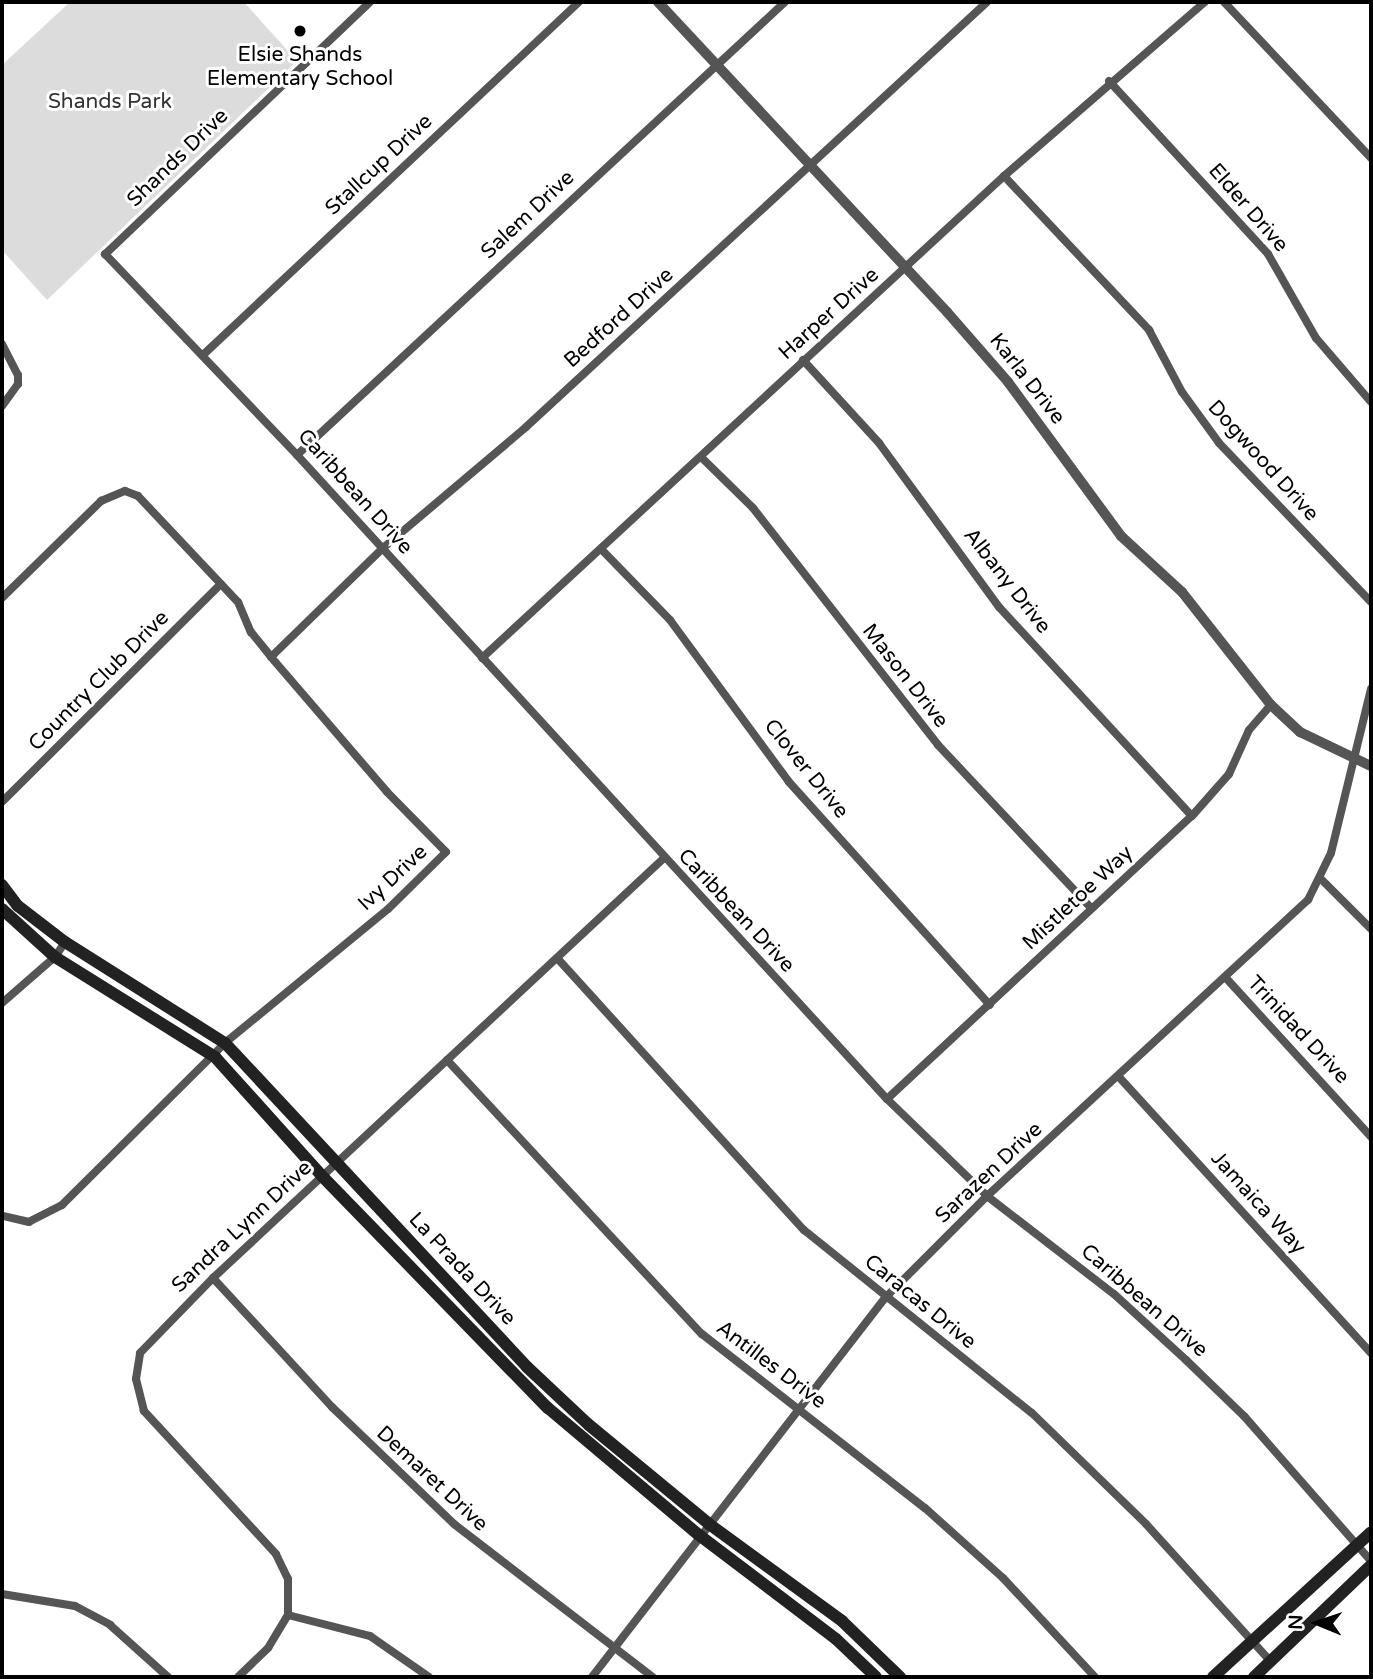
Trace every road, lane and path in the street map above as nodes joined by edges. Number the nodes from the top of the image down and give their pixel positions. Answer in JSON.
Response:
{"nodes":[{"id":1,"x":370,"y":2,"type":"edge"},
{"id":2,"x":579,"y":2,"type":"edge"},
{"id":3,"x":658,"y":2,"type":"edge"},
{"id":4,"x":785,"y":2,"type":"edge"},
{"id":5,"x":987,"y":2,"type":"edge"},
{"id":6,"x":1205,"y":2,"type":"edge"},
{"id":7,"x":1224,"y":2,"type":"edge"},
{"id":8,"x":717,"y":65,"type":"junction"},
{"id":9,"x":1109,"y":81,"type":"junction"},
{"id":10,"x":1371,"y":158,"type":"edge"},
{"id":11,"x":812,"y":166,"type":"junction"},
{"id":12,"x":1004,"y":176,"type":"junction"},
{"id":13,"x":105,"y":254,"type":"joint"},
{"id":14,"x":906,"y":267,"type":"junction"},
{"id":15,"x":2,"y":344,"type":"edge"},
{"id":16,"x":204,"y":354,"type":"junction"},
{"id":17,"x":803,"y":360,"type":"junction"},
{"id":18,"x":1371,"y":402,"type":"edge"},
{"id":19,"x":2,"y":406,"type":"edge"},
{"id":20,"x":297,"y":454,"type":"junction"},
{"id":21,"x":702,"y":457,"type":"junction"},
{"id":22,"x":383,"y":548,"type":"junction"},
{"id":23,"x":602,"y":550,"type":"junction"},
{"id":24,"x":221,"y":584,"type":"junction"},
{"id":25,"x":2,"y":598,"type":"edge"},
{"id":26,"x":1371,"y":601,"type":"edge"},
{"id":27,"x":271,"y":657,"type":"junction"},
{"id":28,"x":482,"y":658,"type":"junction"},
{"id":29,"x":1371,"y":689,"type":"edge"},
{"id":30,"x":1270,"y":705,"type":"junction"},
{"id":31,"x":1353,"y":758,"type":"junction"},
{"id":32,"x":1371,"y":766,"type":"edge"},
{"id":33,"x":2,"y":802,"type":"edge"},
{"id":34,"x":1192,"y":816,"type":"junction"},
{"id":35,"x":663,"y":859,"type":"junction"},
{"id":36,"x":1321,"y":878,"type":"junction"},
{"id":37,"x":2,"y":885,"type":"edge"},
{"id":38,"x":1091,"y":908,"type":"junction"},
{"id":39,"x":2,"y":909,"type":"edge"},
{"id":40,"x":1371,"y":929,"type":"edge"},
{"id":41,"x":65,"y":942,"type":"junction"},
{"id":42,"x":55,"y":957,"type":"junction"},
{"id":43,"x":558,"y":959,"type":"junction"},
{"id":44,"x":1226,"y":978,"type":"junction"},
{"id":45,"x":163,"y":1000,"type":"junction"},
{"id":46,"x":2,"y":1003,"type":"edge"},
{"id":47,"x":990,"y":1005,"type":"junction"},
{"id":48,"x":151,"y":1014,"type":"junction"},
{"id":49,"x":225,"y":1043,"type":"junction"},
{"id":50,"x":215,"y":1057,"type":"junction"},
{"id":51,"x":447,"y":1060,"type":"junction"},
{"id":52,"x":1119,"y":1077,"type":"junction"},
{"id":53,"x":887,"y":1099,"type":"junction"},
{"id":54,"x":1371,"y":1137,"type":"edge"},
{"id":55,"x":338,"y":1162,"type":"junction"},
{"id":56,"x":322,"y":1176,"type":"junction"},
{"id":57,"x":987,"y":1195,"type":"junction"},
{"id":58,"x":2,"y":1216,"type":"edge"},
{"id":59,"x":213,"y":1278,"type":"junction"},
{"id":60,"x":886,"y":1297,"type":"junction"},
{"id":61,"x":1371,"y":1353,"type":"edge"},
{"id":62,"x":800,"y":1409,"type":"junction"},
{"id":63,"x":709,"y":1524,"type":"junction"},
{"id":64,"x":1371,"y":1532,"type":"edge"},
{"id":65,"x":699,"y":1535,"type":"junction"},
{"id":66,"x":1356,"y":1545,"type":"junction"},
{"id":67,"x":1371,"y":1563,"type":"edge"},
{"id":68,"x":2,"y":1594,"type":"edge"},
{"id":69,"x":288,"y":1615,"type":"junction"},
{"id":70,"x":1252,"y":1641,"type":"junction"},
{"id":71,"x":614,"y":1647,"type":"junction"},
{"id":72,"x":1271,"y":1662,"type":"junction"},
{"id":73,"x":168,"y":1677,"type":"edge"},
{"id":74,"x":238,"y":1677,"type":"edge"},
{"id":75,"x":429,"y":1677,"type":"edge"},
{"id":76,"x":592,"y":1677,"type":"edge"},
{"id":77,"x":653,"y":1677,"type":"edge"},
{"id":78,"x":876,"y":1677,"type":"edge"},
{"id":79,"x":900,"y":1677,"type":"edge"},
{"id":80,"x":1095,"y":1677,"type":"edge"},
{"id":81,"x":1213,"y":1677,"type":"edge"},
{"id":82,"x":1254,"y":1677,"type":"edge"}],
"edges":[{"from":1,"to":13,"type":"street","name":"Shands Drive"},
{"from":2,"to":16,"type":"street","name":"Stallcup Drive"},
{"from":3,"to":8,"type":"street","name":"Karla Drive"},
{"from":4,"to":8,"type":"street","name":"Salem Drive"},
{"from":5,"to":11,"type":"street","name":"Bedford Drive"},
{"from":6,"to":9,"type":"street","name":"Harper Drive"},
{"from":7,"to":10,"type":"street"},
{"from":8,"to":11,"type":"street","name":"Karla Drive"},
{"from":8,"to":20,"type":"street","name":"Salem Drive"},
{"from":9,"to":12,"type":"street","name":"Harper Drive"},
{"from":9,"to":18,"type":"street","name":"Elder Drive"},
{"from":11,"to":14,"type":"street","name":"Karla Drive"},
{"from":11,"to":22,"type":"street","name":"Bedford Drive"},
{"from":12,"to":14,"type":"street","name":"Harper Drive"},
{"from":12,"to":26,"type":"street","name":"Dogwood Drive"},
{"from":13,"to":16,"type":"street","name":"Caribbean Drive"},
{"from":14,"to":17,"type":"street","name":"Harper Drive"},
{"from":14,"to":30,"type":"street","name":"Karla Drive"},
{"from":15,"to":19,"type":"street"},
{"from":16,"to":20,"type":"street","name":"Caribbean Drive"},
{"from":17,"to":21,"type":"street","name":"Harper Drive"},
{"from":17,"to":34,"type":"street","name":"Albany Drive"},
{"from":20,"to":22,"type":"street","name":"Caribbean Drive"},
{"from":21,"to":23,"type":"street","name":"Harper Drive"},
{"from":21,"to":38,"type":"street","name":"Mason Drive"},
{"from":22,"to":27,"type":"street","name":"Bedford Drive"},
{"from":22,"to":28,"type":"street","name":"Caribbean Drive"},
{"from":23,"to":28,"type":"street","name":"Harper Drive"},
{"from":23,"to":47,"type":"street","name":"Clover Drive"},
{"from":24,"to":25,"type":"street","name":"Ivy Drive"},
{"from":24,"to":27,"type":"street","name":"Ivy Drive"},
{"from":24,"to":33,"type":"street","name":"Country Club Drive"},
{"from":27,"to":49,"type":"street","name":"Ivy Drive"},
{"from":28,"to":35,"type":"street","name":"Caribbean Drive"},
{"from":29,"to":31,"type":"street","name":"Sarazen Drive"},
{"from":30,"to":31,"type":"street","name":"Karla Drive"},
{"from":30,"to":34,"type":"street","name":"Mistletoe Way"},
{"from":31,"to":32,"type":"street","name":"Karla Drive"},
{"from":31,"to":36,"type":"street","name":"Sarazen Drive"},
{"from":34,"to":38,"type":"street","name":"Mistletoe Way"},
{"from":35,"to":43,"type":"street","name":"Sandra Lynn Drive"},
{"from":35,"to":53,"type":"street","name":"Caribbean Drive"},
{"from":36,"to":40,"type":"street"},
{"from":36,"to":44,"type":"street","name":"Sarazen Drive"},
{"from":37,"to":41,"type":"main road","name":"La Prada Drive"},
{"from":38,"to":47,"type":"street","name":"Mistletoe Way"},
{"from":39,"to":42,"type":"main road","name":"La Prada Drive"},
{"from":41,"to":42,"type":"street"},
{"from":41,"to":45,"type":"main road","name":"La Prada Drive"},
{"from":42,"to":46,"type":"street"},
{"from":42,"to":48,"type":"main road","name":"La Prada Drive"},
{"from":43,"to":51,"type":"street","name":"Sandra Lynn Drive"},
{"from":43,"to":60,"type":"street","name":"Caracas Drive"},
{"from":44,"to":52,"type":"street","name":"Sarazen Drive"},
{"from":44,"to":54,"type":"street","name":"Trinidad Drive"},
{"from":45,"to":48,"type":"main road"},
{"from":45,"to":49,"type":"main road","name":"La Prada Drive"},
{"from":47,"to":53,"type":"street","name":"Mistletoe Way"},
{"from":48,"to":50,"type":"main road","name":"La Prada Drive"},
{"from":49,"to":50,"type":"street","name":"Ivy Drive"},
{"from":49,"to":55,"type":"main road","name":"La Prada Drive"},
{"from":50,"to":56,"type":"main road","name":"La Prada Drive"},
{"from":50,"to":58,"type":"street","name":"Ivy Drive"},
{"from":51,"to":55,"type":"street","name":"Sandra Lynn Drive"},
{"from":51,"to":62,"type":"street","name":"Antilles Drive"},
{"from":52,"to":57,"type":"street","name":"Sarazen Drive"},
{"from":52,"to":61,"type":"street","name":"Jamaica Way"},
{"from":53,"to":57,"type":"street","name":"Caribbean Drive"},
{"from":55,"to":56,"type":"street","name":"Sandra Lynn Drive"},
{"from":55,"to":63,"type":"main road","name":"La Prada Drive"},
{"from":56,"to":59,"type":"street","name":"Sandra Lynn Drive"},
{"from":56,"to":65,"type":"main road","name":"La Prada Drive"},
{"from":57,"to":60,"type":"street","name":"Sarazen Drive"},
{"from":57,"to":66,"type":"street","name":"Caribbean Drive"},
{"from":59,"to":69,"type":"street","name":"Sandra Lynn Drive"},
{"from":59,"to":71,"type":"street","name":"Demaret Drive"},
{"from":60,"to":62,"type":"street","name":"Sarazen Drive"},
{"from":60,"to":70,"type":"street","name":"Caracas Drive"},
{"from":62,"to":63,"type":"street","name":"Sarazen Drive"},
{"from":62,"to":80,"type":"street","name":"Antilles Drive"},
{"from":63,"to":65,"type":"street","name":"Sarazen Drive"},
{"from":63,"to":79,"type":"main road","name":"La Prada Drive"},
{"from":64,"to":66,"type":"main road"},
{"from":65,"to":71,"type":"street","name":"Sarazen Drive"},
{"from":65,"to":78,"type":"main road","name":"La Prada Drive"},
{"from":66,"to":67,"type":"street","name":"Caribbean Drive"},
{"from":66,"to":70,"type":"main road"},
{"from":67,"to":72,"type":"main road"},
{"from":68,"to":73,"type":"street"},
{"from":69,"to":74,"type":"street"},
{"from":69,"to":75,"type":"street"},
{"from":70,"to":72,"type":"street","name":"Caracas Drive"},
{"from":70,"to":81,"type":"main road"},
{"from":71,"to":76,"type":"street","name":"Sarazen Drive"},
{"from":71,"to":77,"type":"street","name":"Demaret Drive"},
{"from":72,"to":82,"type":"main road"}]}
